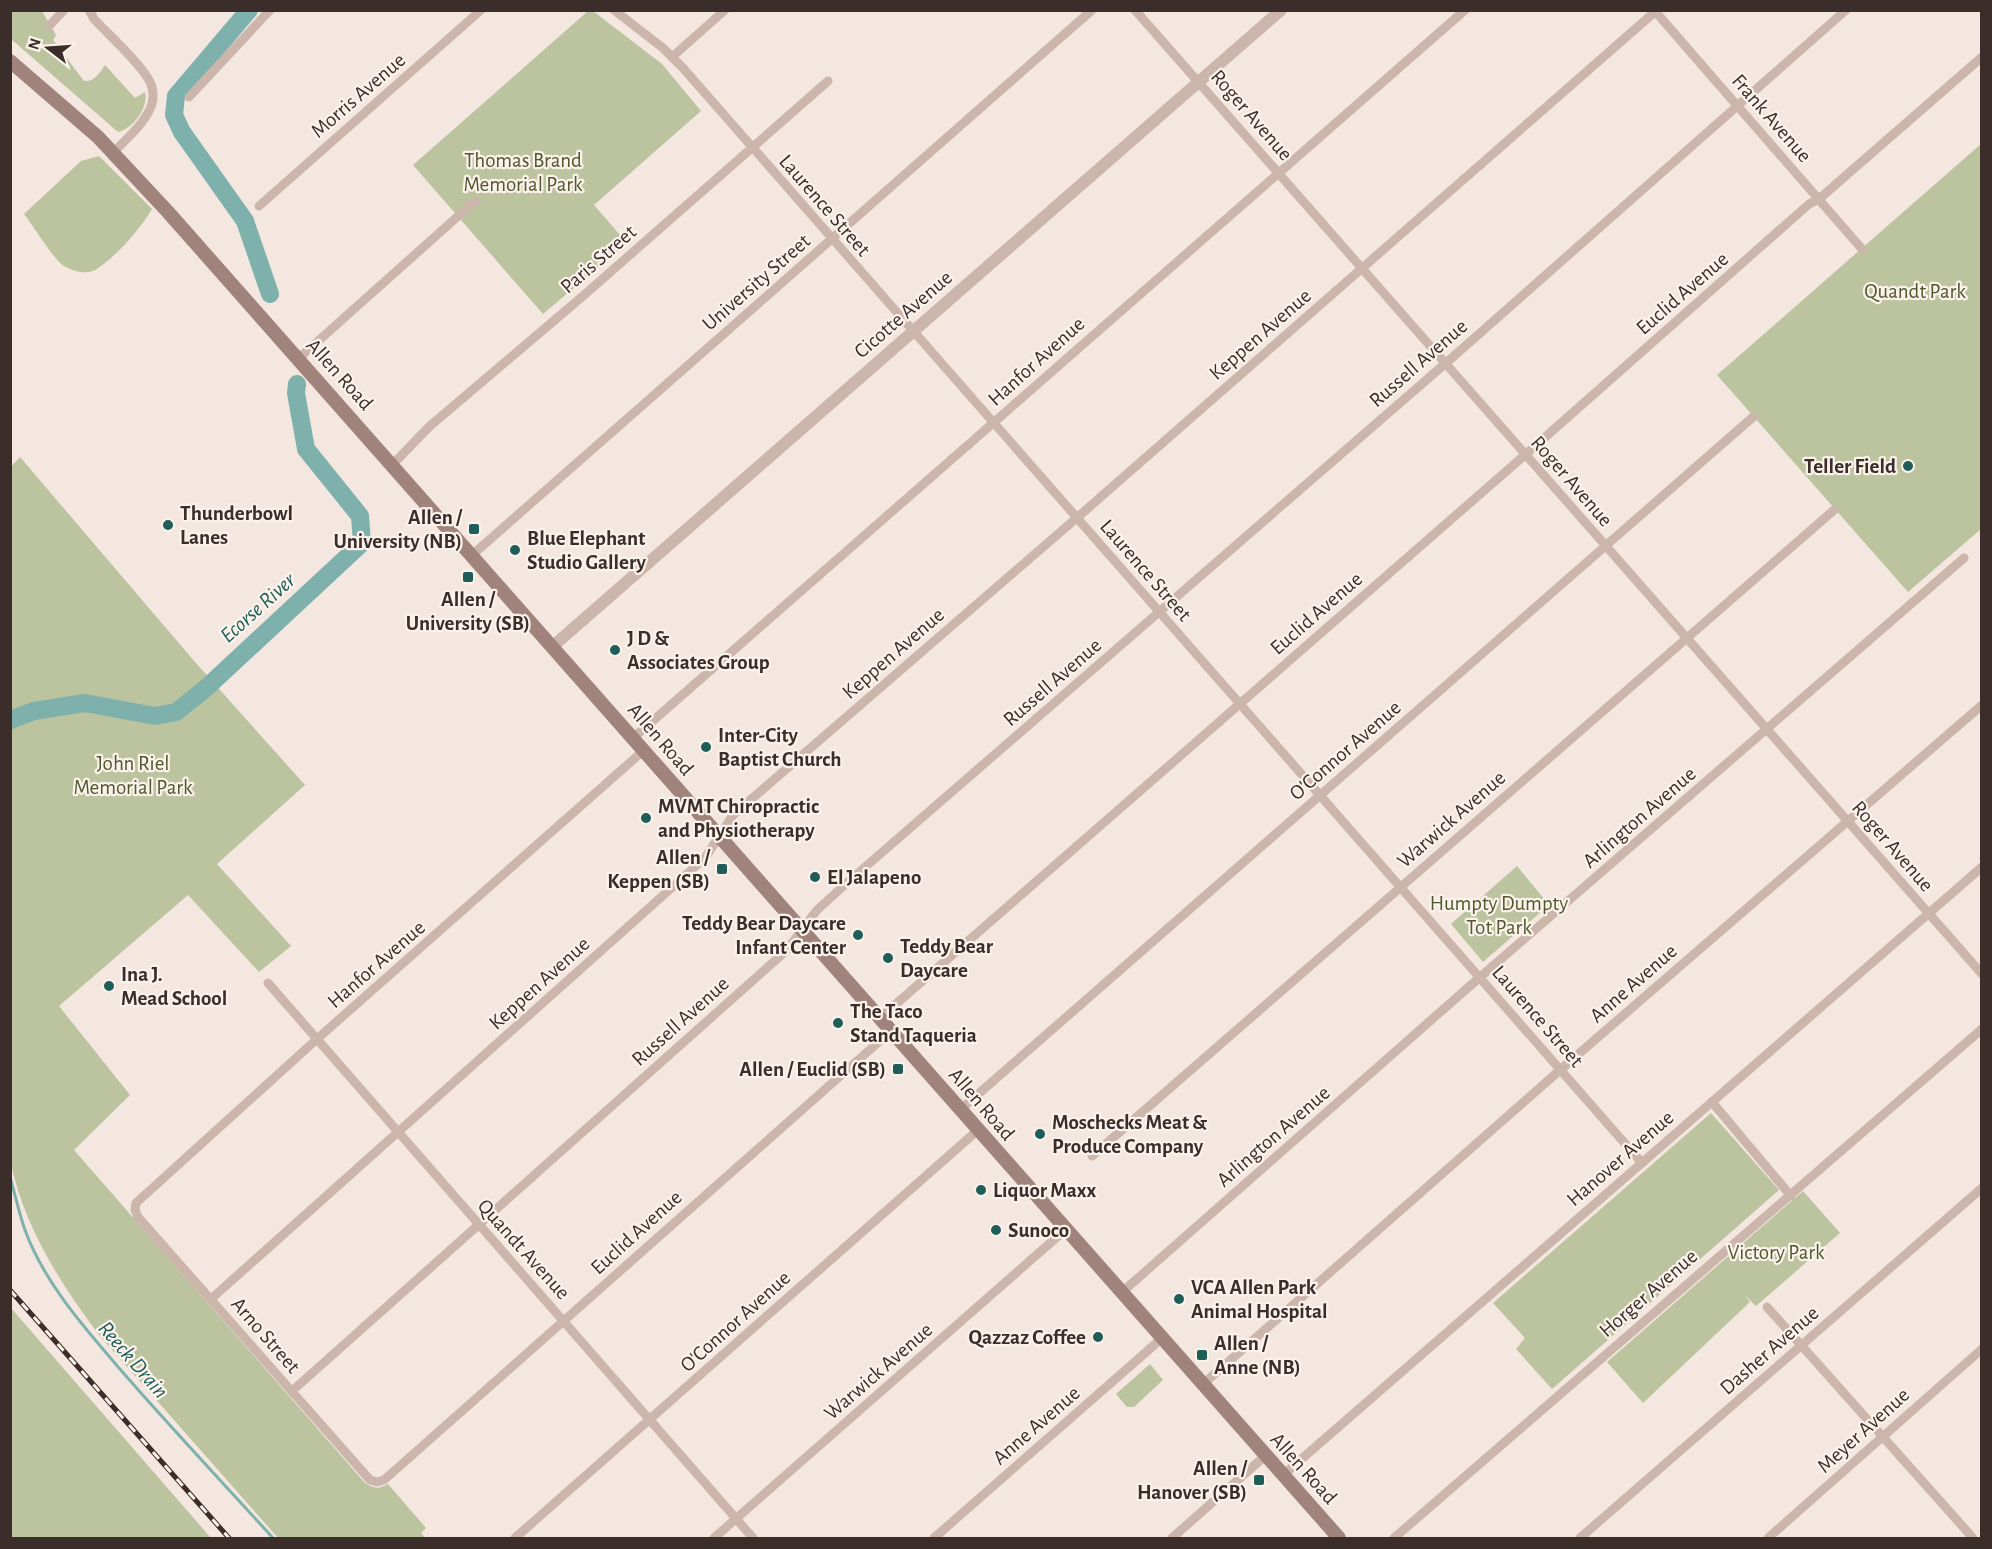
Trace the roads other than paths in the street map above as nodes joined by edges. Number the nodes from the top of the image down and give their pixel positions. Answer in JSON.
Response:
{"nodes":[{"id":1,"x":64,"y":10,"type":"edge"},
{"id":2,"x":89,"y":10,"type":"edge"},
{"id":3,"x":270,"y":10,"type":"edge"},
{"id":4,"x":481,"y":10,"type":"edge"},
{"id":5,"x":614,"y":10,"type":"edge"},
{"id":6,"x":725,"y":10,"type":"edge"},
{"id":7,"x":1092,"y":10,"type":"edge"},
{"id":8,"x":1136,"y":10,"type":"edge"},
{"id":9,"x":1281,"y":10,"type":"edge"},
{"id":10,"x":1465,"y":10,"type":"edge"},
{"id":11,"x":1846,"y":10,"type":"edge"},
{"id":12,"x":1655,"y":11,"type":"edge"},
{"id":13,"x":50,"y":25,"type":"dead end"},
{"id":14,"x":672,"y":57,"type":"junction"},
{"id":15,"x":1982,"y":57,"type":"edge"},
{"id":16,"x":10,"y":61,"type":"edge"},
{"id":17,"x":828,"y":81,"type":"dead end"},
{"id":18,"x":1199,"y":82,"type":"junction"},
{"id":19,"x":189,"y":97,"type":"dead end"},
{"id":20,"x":1736,"y":105,"type":"junction"},
{"id":21,"x":752,"y":149,"type":"junction"},
{"id":22,"x":114,"y":152,"type":"junction"},
{"id":23,"x":1278,"y":173,"type":"junction"},
{"id":24,"x":1819,"y":199,"type":"junction"},
{"id":25,"x":475,"y":201,"type":"dead end"},
{"id":26,"x":259,"y":206,"type":"dead end"},
{"id":27,"x":832,"y":239,"type":"junction"},
{"id":28,"x":1863,"y":249,"type":"dead end"},
{"id":29,"x":1361,"y":268,"type":"junction"},
{"id":30,"x":913,"y":332,"type":"junction"},
{"id":31,"x":298,"y":359,"type":"junction"},
{"id":32,"x":1445,"y":364,"type":"junction"},
{"id":33,"x":1753,"y":417,"type":"dead end"},
{"id":34,"x":994,"y":424,"type":"junction"},
{"id":35,"x":1525,"y":455,"type":"junction"},
{"id":36,"x":392,"y":465,"type":"junction"},
{"id":37,"x":1834,"y":510,"type":"dead end"},
{"id":38,"x":1077,"y":518,"type":"junction"},
{"id":39,"x":1606,"y":547,"type":"junction"},
{"id":40,"x":471,"y":556,"type":"junction"},
{"id":41,"x":1964,"y":558,"type":"dead end"},
{"id":42,"x":1160,"y":612,"type":"junction"},
{"id":43,"x":1686,"y":638,"type":"junction"},
{"id":44,"x":552,"y":647,"type":"junction"},
{"id":45,"x":1240,"y":704,"type":"junction"},
{"id":46,"x":1982,"y":705,"type":"edge"},
{"id":47,"x":1767,"y":730,"type":"junction"},
{"id":48,"x":632,"y":739,"type":"junction"},
{"id":49,"x":644,"y":751,"type":"junction"},
{"id":50,"x":1321,"y":795,"type":"junction"},
{"id":51,"x":1847,"y":822,"type":"junction"},
{"id":52,"x":719,"y":837,"type":"junction"},
{"id":53,"x":1982,"y":867,"type":"edge"},
{"id":54,"x":1401,"y":886,"type":"junction"},
{"id":55,"x":1928,"y":914,"type":"junction"},
{"id":56,"x":801,"y":930,"type":"junction"},
{"id":57,"x":1982,"y":974,"type":"edge"},
{"id":58,"x":1480,"y":978,"type":"junction"},
{"id":59,"x":268,"y":983,"type":"dead end"},
{"id":60,"x":880,"y":1018,"type":"junction"},
{"id":61,"x":1982,"y":1029,"type":"edge"},
{"id":62,"x":891,"y":1031,"type":"junction"},
{"id":63,"x":317,"y":1039,"type":"junction"},
{"id":64,"x":1560,"y":1070,"type":"junction"},
{"id":65,"x":1712,"y":1102,"type":"junction"},
{"id":66,"x":960,"y":1110,"type":"junction"},
{"id":67,"x":978,"y":1130,"type":"junction"},
{"id":68,"x":398,"y":1133,"type":"junction"},
{"id":69,"x":1092,"y":1156,"type":"dead end"},
{"id":70,"x":1642,"y":1163,"type":"junction"},
{"id":71,"x":1982,"y":1188,"type":"edge"},
{"id":72,"x":1791,"y":1196,"type":"junction"},
{"id":73,"x":135,"y":1206,"type":"joint"},
{"id":74,"x":479,"y":1226,"type":"junction"},
{"id":75,"x":1065,"y":1230,"type":"junction"},
{"id":76,"x":1121,"y":1293,"type":"junction"},
{"id":77,"x":211,"y":1299,"type":"junction"},
{"id":78,"x":1767,"y":1306,"type":"dead end"},
{"id":79,"x":563,"y":1320,"type":"junction"},
{"id":80,"x":1161,"y":1339,"type":"junction"},
{"id":81,"x":1801,"y":1344,"type":"junction"},
{"id":82,"x":1982,"y":1349,"type":"edge"},
{"id":83,"x":1202,"y":1385,"type":"junction"},
{"id":84,"x":292,"y":1391,"type":"junction"},
{"id":85,"x":650,"y":1420,"type":"junction"},
{"id":86,"x":1882,"y":1436,"type":"junction"},
{"id":87,"x":1265,"y":1456,"type":"junction"},
{"id":88,"x":1282,"y":1476,"type":"junction"},
{"id":89,"x":377,"y":1482,"type":"joint"},
{"id":90,"x":736,"y":1520,"type":"junction"},
{"id":91,"x":515,"y":1539,"type":"edge"},
{"id":92,"x":714,"y":1539,"type":"edge"},
{"id":93,"x":753,"y":1539,"type":"edge"},
{"id":94,"x":934,"y":1539,"type":"edge"},
{"id":95,"x":1172,"y":1539,"type":"edge"},
{"id":96,"x":1339,"y":1539,"type":"edge"},
{"id":97,"x":1394,"y":1539,"type":"edge"},
{"id":98,"x":1580,"y":1539,"type":"edge"},
{"id":99,"x":1768,"y":1539,"type":"edge"},
{"id":100,"x":1973,"y":1539,"type":"edge"}],
"edges":[{"from":1,"to":13,"type":"street"},
{"from":2,"to":22,"type":"street"},
{"from":3,"to":19,"type":"street"},
{"from":4,"to":26,"type":"street","name":"Morris Avenue"},
{"from":5,"to":14,"type":"street","name":"Laurence Street"},
{"from":6,"to":14,"type":"street"},
{"from":7,"to":27,"type":"street","name":"University Street"},
{"from":8,"to":18,"type":"street","name":"Roger Avenue"},
{"from":9,"to":18,"type":"street","name":"Cicotte Avenue"},
{"from":10,"to":23,"type":"street","name":"Hanfor Avenue"},
{"from":11,"to":20,"type":"street","name":"Russell Avenue"},
{"from":12,"to":20,"type":"street","name":"Frank Avenue"},
{"from":12,"to":29,"type":"street","name":"Keppen Avenue"},
{"from":14,"to":21,"type":"street","name":"Laurence Street"},
{"from":15,"to":24,"type":"street","name":"Euclid Avenue"},
{"from":16,"to":22,"type":"main road","name":"Allen Road"},
{"from":17,"to":21,"type":"street","name":"Paris Street"},
{"from":18,"to":23,"type":"street","name":"Roger Avenue"},
{"from":18,"to":30,"type":"street","name":"Cicotte Avenue"},
{"from":20,"to":24,"type":"street","name":"Frank Avenue"},
{"from":20,"to":32,"type":"street","name":"Russell Avenue"},
{"from":21,"to":27,"type":"street","name":"Laurence Street"},
{"from":21,"to":36,"type":"street","name":"Paris Street"},
{"from":22,"to":31,"type":"main road","name":"Allen Road"},
{"from":23,"to":29,"type":"street","name":"Roger Avenue"},
{"from":23,"to":34,"type":"street","name":"Hanfor Avenue"},
{"from":24,"to":28,"type":"street","name":"Frank Avenue"},
{"from":24,"to":35,"type":"street","name":"Euclid Avenue"},
{"from":25,"to":31,"type":"street"},
{"from":27,"to":30,"type":"street","name":"Laurence Street"},
{"from":27,"to":40,"type":"street","name":"University Street"},
{"from":29,"to":32,"type":"street","name":"Roger Avenue"},
{"from":29,"to":38,"type":"street","name":"Keppen Avenue"},
{"from":30,"to":34,"type":"street","name":"Laurence Street"},
{"from":30,"to":44,"type":"street","name":"Cicotte Avenue"},
{"from":31,"to":36,"type":"main road","name":"Allen Road"},
{"from":32,"to":35,"type":"street","name":"Roger Avenue"},
{"from":32,"to":42,"type":"street","name":"Russell Avenue"},
{"from":33,"to":39,"type":"street","name":"O'Connor Avenue"},
{"from":34,"to":38,"type":"street","name":"Laurence Street"},
{"from":34,"to":48,"type":"street","name":"Hanfor Avenue"},
{"from":35,"to":39,"type":"street","name":"Roger Avenue"},
{"from":35,"to":45,"type":"street","name":"Euclid Avenue"},
{"from":36,"to":40,"type":"main road","name":"Allen Road"},
{"from":37,"to":43,"type":"street","name":"Warwick Avenue"},
{"from":38,"to":42,"type":"street","name":"Laurence Street"},
{"from":38,"to":52,"type":"street","name":"Keppen Avenue"},
{"from":39,"to":43,"type":"street","name":"Roger Avenue"},
{"from":39,"to":50,"type":"street","name":"O'Connor Avenue"},
{"from":40,"to":44,"type":"main road","name":"Allen Road"},
{"from":41,"to":47,"type":"street","name":"Arlington Avenue"},
{"from":42,"to":45,"type":"street","name":"Laurence Street"},
{"from":42,"to":56,"type":"street","name":"Russell Avenue"},
{"from":43,"to":47,"type":"street","name":"Roger Avenue"},
{"from":43,"to":54,"type":"street","name":"Warwick Avenue"},
{"from":44,"to":48,"type":"main road","name":"Allen Road"},
{"from":45,"to":50,"type":"street","name":"Laurence Street"},
{"from":45,"to":60,"type":"street","name":"Euclid Avenue"},
{"from":46,"to":51,"type":"street","name":"Anne Avenue"},
{"from":47,"to":51,"type":"street","name":"Roger Avenue"},
{"from":47,"to":58,"type":"street","name":"Arlington Avenue"},
{"from":48,"to":49,"type":"main road","name":"Allen Road"},
{"from":49,"to":52,"type":"main road","name":"Allen Road"},
{"from":49,"to":63,"type":"street","name":"Hanfor Avenue"},
{"from":50,"to":54,"type":"street","name":"Laurence Street"},
{"from":50,"to":66,"type":"street","name":"O'Connor Avenue"},
{"from":51,"to":55,"type":"street","name":"Roger Avenue"},
{"from":51,"to":64,"type":"street","name":"Anne Avenue"},
{"from":52,"to":56,"type":"main road","name":"Allen Road"},
{"from":52,"to":68,"type":"street","name":"Keppen Avenue"},
{"from":53,"to":55,"type":"street","name":"Hanover Avenue"},
{"from":54,"to":58,"type":"street","name":"Laurence Street"},
{"from":54,"to":69,"type":"street","name":"Warwick Avenue"},
{"from":55,"to":57,"type":"street","name":"Roger Avenue"},
{"from":55,"to":65,"type":"street","name":"Hanover Avenue"},
{"from":56,"to":60,"type":"main road","name":"Allen Road"},
{"from":56,"to":74,"type":"street","name":"Russell Avenue"},
{"from":58,"to":64,"type":"street","name":"Laurence Street"},
{"from":58,"to":76,"type":"street","name":"Arlington Avenue"},
{"from":59,"to":63,"type":"street","name":"Quandt Avenue"},
{"from":60,"to":62,"type":"main road","name":"Allen Road"},
{"from":61,"to":72,"type":"street","name":"Horger Avenue"},
{"from":62,"to":66,"type":"main road","name":"Allen Road"},
{"from":62,"to":79,"type":"street","name":"Euclid Avenue"},
{"from":63,"to":68,"type":"street","name":"Quandt Avenue"},
{"from":63,"to":73,"type":"street","name":"Hanfor Avenue"},
{"from":64,"to":70,"type":"street","name":"Laurence Street"},
{"from":64,"to":83,"type":"street","name":"Anne Avenue"},
{"from":65,"to":70,"type":"street","name":"Hanover Avenue"},
{"from":65,"to":72,"type":"street"},
{"from":66,"to":67,"type":"main road","name":"Allen Road"},
{"from":67,"to":75,"type":"main road","name":"Allen Road"},
{"from":67,"to":85,"type":"street","name":"O'Connor Avenue"},
{"from":68,"to":74,"type":"street","name":"Quandt Avenue"},
{"from":68,"to":77,"type":"street","name":"Keppen Avenue"},
{"from":70,"to":88,"type":"street","name":"Hanover Avenue"},
{"from":71,"to":81,"type":"street","name":"Dasher Avenue"},
{"from":72,"to":97,"type":"street","name":"Horger Avenue"},
{"from":73,"to":77,"type":"street","name":"Arno Street"},
{"from":74,"to":79,"type":"street","name":"Quandt Avenue"},
{"from":74,"to":84,"type":"street","name":"Russell Avenue"},
{"from":75,"to":76,"type":"main road","name":"Allen Road"},
{"from":75,"to":90,"type":"street","name":"Warwick Avenue"},
{"from":76,"to":80,"type":"main road","name":"Allen Road"},
{"from":77,"to":84,"type":"street","name":"Arno Street"},
{"from":78,"to":81,"type":"street"},
{"from":79,"to":85,"type":"street","name":"Quandt Avenue"},
{"from":79,"to":89,"type":"street","name":"Euclid Avenue"},
{"from":80,"to":83,"type":"main road","name":"Allen Road"},
{"from":80,"to":94,"type":"street","name":"Anne Avenue"},
{"from":81,"to":86,"type":"street"},
{"from":81,"to":98,"type":"street","name":"Dasher Avenue"},
{"from":82,"to":86,"type":"street","name":"Meyer Avenue"},
{"from":83,"to":87,"type":"main road","name":"Allen Road"},
{"from":84,"to":89,"type":"street","name":"Arno Street"},
{"from":85,"to":90,"type":"street","name":"Quandt Avenue"},
{"from":85,"to":91,"type":"street","name":"O'Connor Avenue"},
{"from":86,"to":99,"type":"street","name":"Meyer Avenue"},
{"from":86,"to":100,"type":"street"},
{"from":87,"to":88,"type":"main road","name":"Allen Road"},
{"from":87,"to":95,"type":"street"},
{"from":88,"to":96,"type":"main road","name":"Allen Road"},
{"from":90,"to":92,"type":"street","name":"Warwick Avenue"},
{"from":90,"to":93,"type":"street","name":"Quandt Avenue"}]}
